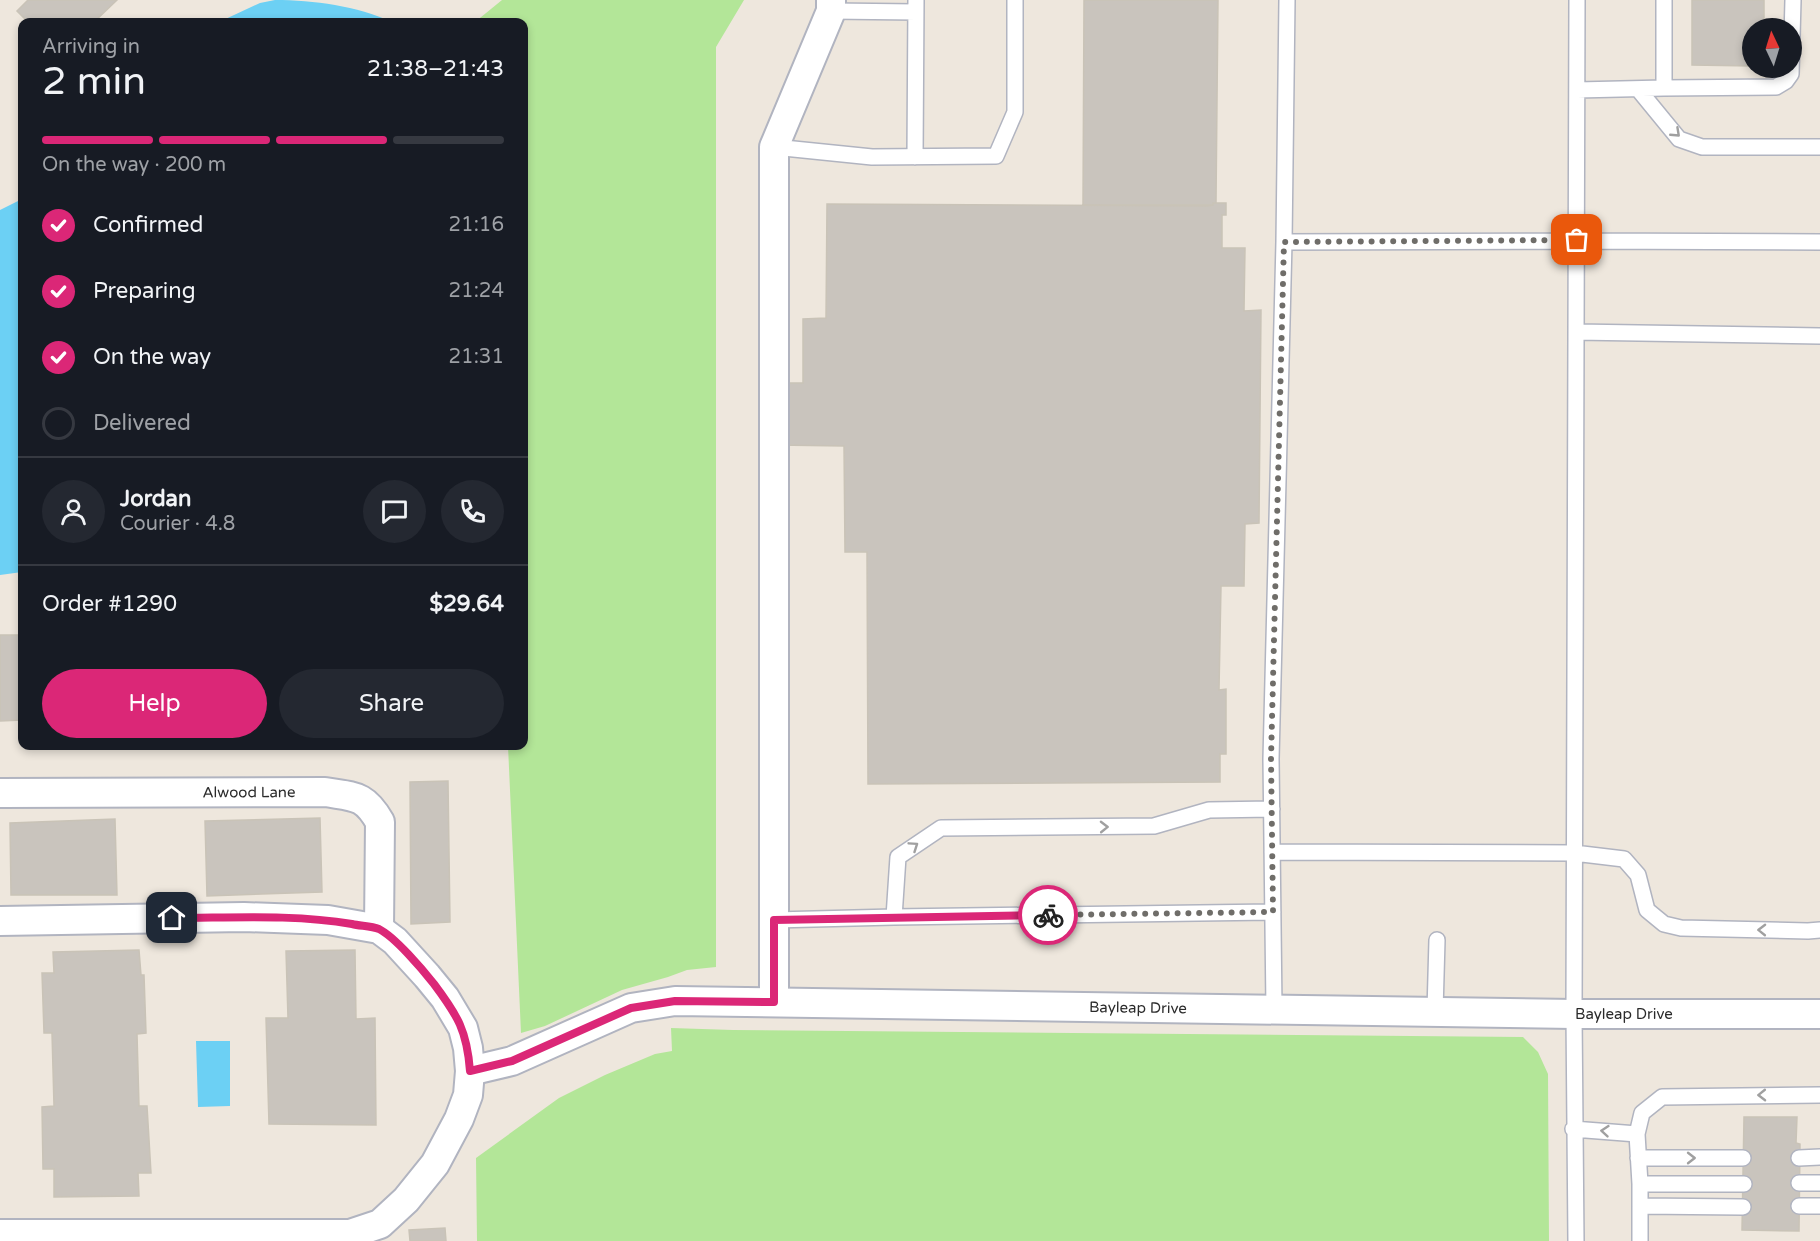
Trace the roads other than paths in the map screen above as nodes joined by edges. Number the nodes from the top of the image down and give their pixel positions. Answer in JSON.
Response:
{"nodes":[{"id":1,"x":1015,"y":0,"type":"edge"},
{"id":2,"x":1287,"y":0,"type":"edge"},
{"id":3,"x":1577,"y":0,"type":"edge"},
{"id":4,"x":1664,"y":0,"type":"edge"},
{"id":5,"x":1793,"y":0,"type":"edge"},
{"id":6,"x":831,"y":6,"type":"edge"},
{"id":7,"x":916,"y":6,"type":"edge"},
{"id":8,"x":1664,"y":88,"type":"junction"},
{"id":9,"x":1638,"y":89,"type":"junction"},
{"id":10,"x":1577,"y":90,"type":"junction"},
{"id":11,"x":774,"y":147,"type":"junction"},
{"id":12,"x":1820,"y":147,"type":"edge"},
{"id":13,"x":915,"y":157,"type":"junction"},
{"id":14,"x":1577,"y":240,"type":"junction"},
{"id":15,"x":1284,"y":242,"type":"junction"},
{"id":16,"x":1820,"y":242,"type":"edge"},
{"id":17,"x":1576,"y":332,"type":"junction"},
{"id":18,"x":1820,"y":336,"type":"edge"},
{"id":19,"x":0,"y":793,"type":"edge"},
{"id":20,"x":1272,"y":809,"type":"junction"},
{"id":21,"x":1272,"y":852,"type":"junction"},
{"id":22,"x":1574,"y":853,"type":"junction"},
{"id":23,"x":1273,"y":912,"type":"junction"},
{"id":24,"x":894,"y":917,"type":"junction"},
{"id":25,"x":774,"y":920,"type":"junction"},
{"id":26,"x":0,"y":921,"type":"edge"},
{"id":27,"x":379,"y":929,"type":"junction"},
{"id":28,"x":1820,"y":930,"type":"edge"},
{"id":29,"x":1437,"y":940,"type":"dead end"},
{"id":30,"x":774,"y":1002,"type":"junction"},
{"id":31,"x":1274,"y":1008,"type":"junction"},
{"id":32,"x":1435,"y":1011,"type":"junction"},
{"id":33,"x":1574,"y":1014,"type":"junction"},
{"id":34,"x":1820,"y":1014,"type":"edge"},
{"id":35,"x":470,"y":1071,"type":"junction"},
{"id":36,"x":1820,"y":1095,"type":"edge"},
{"id":37,"x":1574,"y":1129,"type":"junction"},
{"id":38,"x":1637,"y":1134,"type":"junction"},
{"id":39,"x":1820,"y":1157,"type":"edge"},
{"id":40,"x":1638,"y":1158,"type":"junction"},
{"id":41,"x":1743,"y":1158,"type":"dead end"},
{"id":42,"x":1799,"y":1158,"type":"dead end"},
{"id":43,"x":1799,"y":1183,"type":"dead end"},
{"id":44,"x":1820,"y":1183,"type":"edge"},
{"id":45,"x":1640,"y":1184,"type":"junction"},
{"id":46,"x":1744,"y":1184,"type":"dead end"},
{"id":47,"x":1640,"y":1206,"type":"junction"},
{"id":48,"x":1799,"y":1206,"type":"dead end"},
{"id":49,"x":1820,"y":1206,"type":"edge"},
{"id":50,"x":1743,"y":1207,"type":"dead end"},
{"id":51,"x":380,"y":1232,"type":"edge"},
{"id":52,"x":13,"y":1236,"type":"edge"},
{"id":53,"x":1576,"y":1241,"type":"edge"},
{"id":54,"x":1640,"y":1241,"type":"edge"}],
"edges":[{"from":1,"to":13,"type":"lane"},
{"from":2,"to":15,"type":"lane"},
{"from":3,"to":10,"type":"lane"},
{"from":4,"to":8,"type":"lane"},
{"from":5,"to":8,"type":"lane"},
{"from":6,"to":7,"type":"lane"},
{"from":6,"to":11,"type":"street"},
{"from":7,"to":13,"type":"lane"},
{"from":8,"to":9,"type":"lane"},
{"from":9,"to":10,"type":"lane"},
{"from":9,"to":12,"type":"lane","one_way":true},
{"from":10,"to":14,"type":"lane"},
{"from":11,"to":13,"type":"lane"},
{"from":11,"to":25,"type":"street"},
{"from":14,"to":15,"type":"lane"},
{"from":14,"to":16,"type":"lane"},
{"from":14,"to":17,"type":"lane"},
{"from":15,"to":20,"type":"lane"},
{"from":17,"to":18,"type":"lane"},
{"from":17,"to":22,"type":"lane"},
{"from":19,"to":27,"type":"street","name":"Alwood Lane"},
{"from":20,"to":21,"type":"lane"},
{"from":24,"to":20,"type":"lane","one_way":true},
{"from":21,"to":22,"type":"lane"},
{"from":21,"to":23,"type":"lane"},
{"from":28,"to":22,"type":"lane","one_way":true},
{"from":22,"to":33,"type":"lane"},
{"from":23,"to":24,"type":"lane"},
{"from":23,"to":31,"type":"lane"},
{"from":24,"to":25,"type":"lane"},
{"from":25,"to":30,"type":"street"},
{"from":26,"to":27,"type":"street"},
{"from":27,"to":35,"type":"street"},
{"from":29,"to":32,"type":"lane"},
{"from":30,"to":31,"type":"street","name":"Bayleap Drive"},
{"from":30,"to":35,"type":"street","name":"Bayleap Drive"},
{"from":31,"to":32,"type":"street","name":"Bayleap Drive"},
{"from":32,"to":33,"type":"street","name":"Bayleap Drive"},
{"from":33,"to":34,"type":"street","name":"Bayleap Drive"},
{"from":33,"to":37,"type":"lane"},
{"from":35,"to":51,"type":"street"},
{"from":36,"to":38,"type":"lane","one_way":true},
{"from":38,"to":37,"type":"lane","one_way":true},
{"from":37,"to":53,"type":"lane"},
{"from":38,"to":40,"type":"lane"},
{"from":39,"to":42,"type":"lane"},
{"from":40,"to":41,"type":"lane","one_way":true},
{"from":40,"to":45,"type":"lane"},
{"from":43,"to":44,"type":"lane"},
{"from":45,"to":46,"type":"lane"},
{"from":45,"to":47,"type":"lane"},
{"from":47,"to":50,"type":"lane"},
{"from":47,"to":54,"type":"lane"},
{"from":48,"to":49,"type":"lane"},
{"from":51,"to":52,"type":"street"}]}
